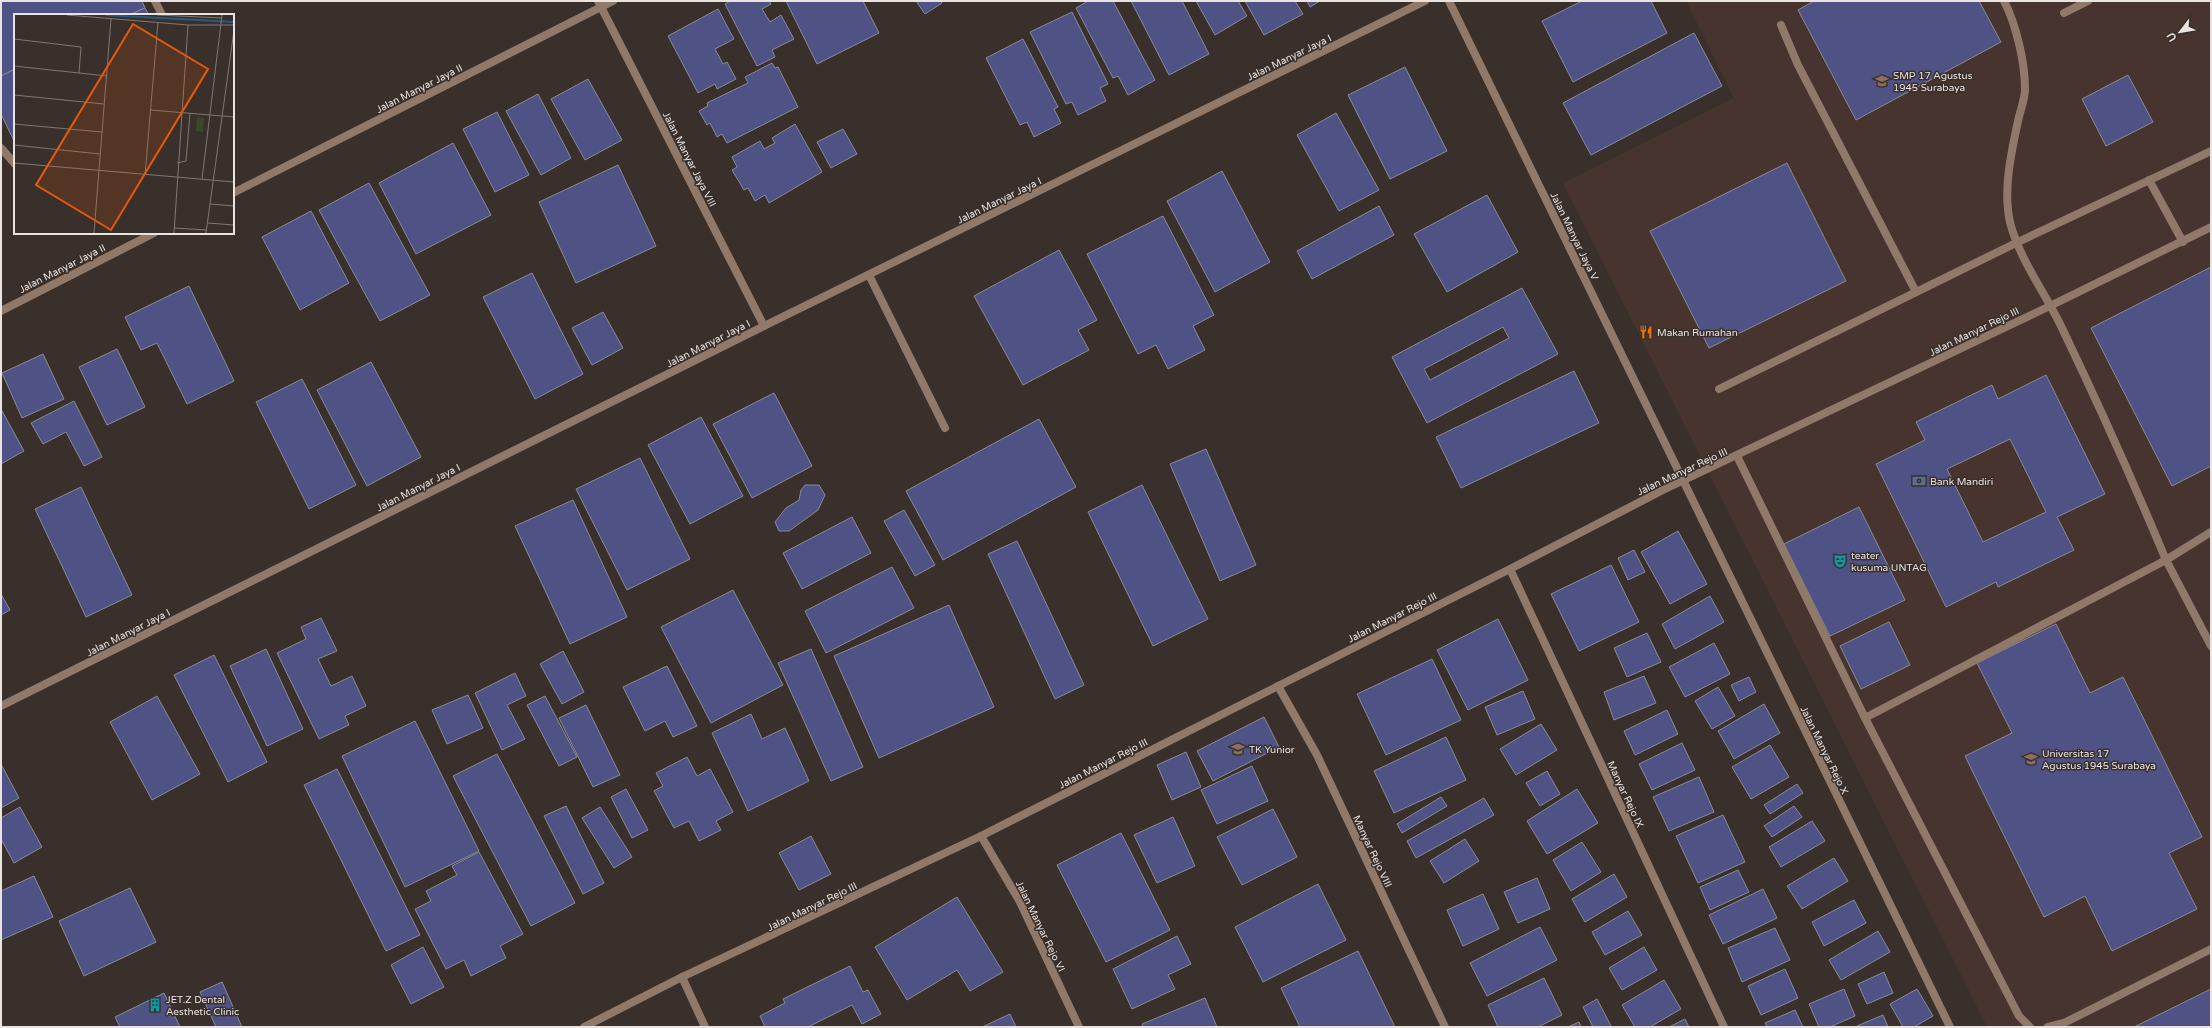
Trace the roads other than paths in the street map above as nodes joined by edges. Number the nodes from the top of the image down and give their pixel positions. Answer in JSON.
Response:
{"nodes":[{"id":1,"x":155,"y":1,"type":"edge"},
{"id":2,"x":613,"y":1,"type":"edge"},
{"id":3,"x":1425,"y":1,"type":"edge"},
{"id":4,"x":1449,"y":1,"type":"edge"},
{"id":5,"x":2004,"y":1,"type":"edge"},
{"id":6,"x":2088,"y":1,"type":"edge"},
{"id":7,"x":599,"y":4,"type":"edge"},
{"id":8,"x":162,"y":14,"type":"edge"},
{"id":9,"x":2064,"y":14,"type":"dead end"},
{"id":10,"x":1782,"y":25,"type":"dead end"},
{"id":11,"x":1,"y":148,"type":"edge"},
{"id":12,"x":2211,"y":151,"type":"edge"},
{"id":13,"x":14,"y":163,"type":"edge"},
{"id":14,"x":2149,"y":180,"type":"junction"},
{"id":15,"x":234,"y":192,"type":"edge"},
{"id":16,"x":2211,"y":227,"type":"edge"},
{"id":17,"x":152,"y":234,"type":"edge"},
{"id":18,"x":2016,"y":242,"type":"junction"},
{"id":19,"x":2183,"y":242,"type":"junction"},
{"id":20,"x":869,"y":275,"type":"junction"},
{"id":21,"x":1916,"y":292,"type":"junction"},
{"id":22,"x":2050,"y":306,"type":"junction"},
{"id":23,"x":1,"y":311,"type":"edge"},
{"id":24,"x":764,"y":326,"type":"junction"},
{"id":25,"x":1719,"y":389,"type":"dead end"},
{"id":26,"x":945,"y":428,"type":"dead end"},
{"id":27,"x":1737,"y":456,"type":"junction"},
{"id":28,"x":1683,"y":480,"type":"junction"},
{"id":29,"x":2211,"y":532,"type":"edge"},
{"id":30,"x":2166,"y":560,"type":"junction"},
{"id":31,"x":1510,"y":569,"type":"junction"},
{"id":32,"x":2211,"y":646,"type":"edge"},
{"id":33,"x":1278,"y":686,"type":"junction"},
{"id":34,"x":1,"y":706,"type":"edge"},
{"id":35,"x":1864,"y":718,"type":"junction"},
{"id":36,"x":981,"y":836,"type":"junction"},
{"id":37,"x":2211,"y":949,"type":"edge"},
{"id":38,"x":682,"y":977,"type":"junction"},
{"id":39,"x":584,"y":1027,"type":"edge"},
{"id":40,"x":705,"y":1027,"type":"edge"},
{"id":41,"x":1079,"y":1027,"type":"edge"},
{"id":42,"x":1445,"y":1027,"type":"edge"},
{"id":43,"x":1724,"y":1027,"type":"edge"},
{"id":44,"x":1950,"y":1027,"type":"edge"},
{"id":45,"x":2030,"y":1027,"type":"edge"},
{"id":46,"x":2048,"y":1027,"type":"edge"}],
"edges":[{"from":1,"to":8,"type":"street"},
{"from":2,"to":7,"type":"street","name":"Jalan Manyar Jaya II"},
{"from":3,"to":20,"type":"street","name":"Jalan Manyar Jaya I"},
{"from":4,"to":28,"type":"street","name":"Jalan Manyar Jaya V"},
{"from":5,"to":18,"type":"street"},
{"from":6,"to":9,"type":"street"},
{"from":7,"to":15,"type":"street","name":"Jalan Manyar Jaya II"},
{"from":7,"to":24,"type":"street","name":"Jalan Manyar Jaya VIII"},
{"from":10,"to":21,"type":"street"},
{"from":11,"to":13,"type":"street"},
{"from":12,"to":14,"type":"street"},
{"from":14,"to":18,"type":"street"},
{"from":14,"to":19,"type":"street"},
{"from":16,"to":19,"type":"street","name":"Jalan Manyar Rejo III"},
{"from":17,"to":23,"type":"street","name":"Jalan Manyar Jaya II"},
{"from":18,"to":21,"type":"street"},
{"from":18,"to":22,"type":"street"},
{"from":19,"to":22,"type":"street","name":"Jalan Manyar Rejo III"},
{"from":20,"to":24,"type":"street","name":"Jalan Manyar Jaya I"},
{"from":20,"to":26,"type":"street"},
{"from":21,"to":25,"type":"street"},
{"from":22,"to":27,"type":"street","name":"Jalan Manyar Rejo III"},
{"from":22,"to":30,"type":"street"},
{"from":24,"to":34,"type":"street","name":"Jalan Manyar Jaya I"},
{"from":27,"to":28,"type":"street","name":"Jalan Manyar Rejo III"},
{"from":27,"to":35,"type":"street"},
{"from":28,"to":31,"type":"street","name":"Jalan Manyar Rejo III"},
{"from":28,"to":44,"type":"street","name":"Jalan Manyar Rejo X"},
{"from":29,"to":30,"type":"street"},
{"from":30,"to":32,"type":"street"},
{"from":30,"to":35,"type":"street"},
{"from":31,"to":33,"type":"street","name":"Jalan Manyar Rejo III"},
{"from":31,"to":43,"type":"street","name":"Manyar Rejo IX"},
{"from":33,"to":36,"type":"street","name":"Jalan Manyar Rejo III"},
{"from":33,"to":42,"type":"street","name":"Manyar Rejo VIII"},
{"from":35,"to":45,"type":"street"},
{"from":36,"to":38,"type":"street","name":"Jalan Manyar Rejo III"},
{"from":36,"to":41,"type":"street","name":"Jalan Manyar Rejo VI"},
{"from":37,"to":46,"type":"street"},
{"from":38,"to":39,"type":"street","name":"Jalan Manyar Rejo III"},
{"from":38,"to":40,"type":"street"}]}
